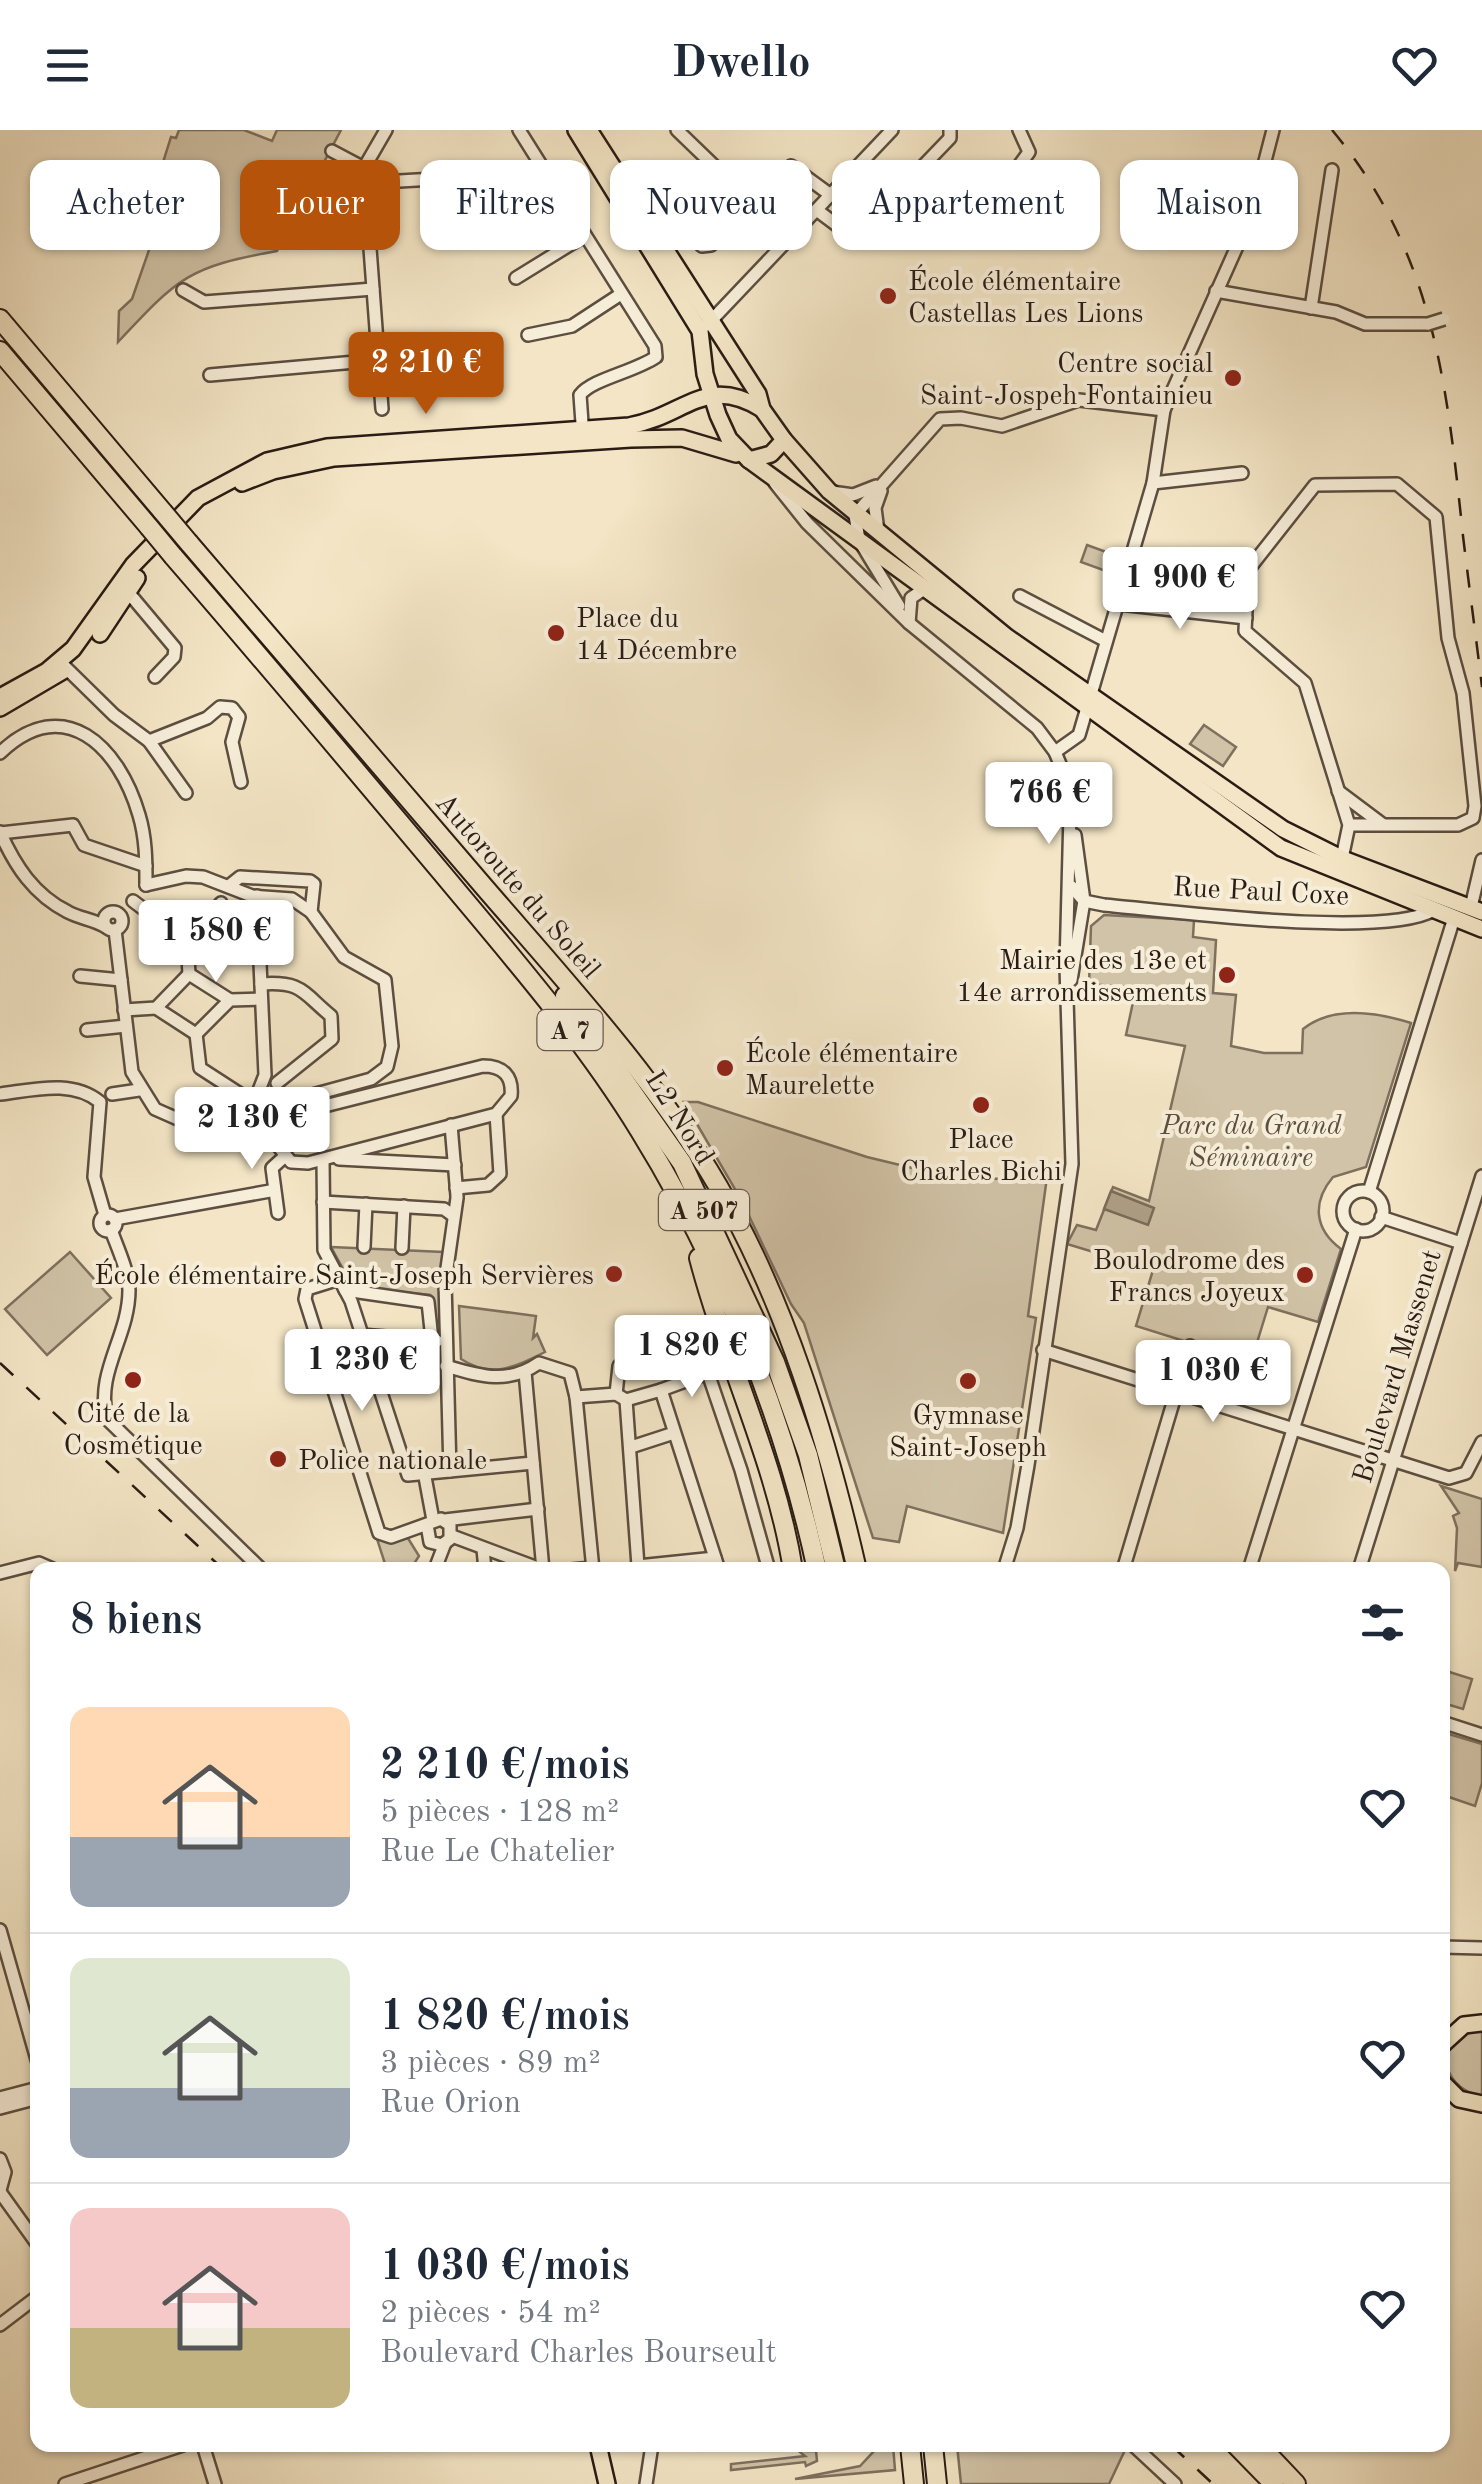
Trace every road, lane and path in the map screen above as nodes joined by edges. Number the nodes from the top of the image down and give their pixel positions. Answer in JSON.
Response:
{"nodes":[{"id":1,"x":386,"y":130,"type":"edge"},
{"id":2,"x":518,"y":130,"type":"edge"},
{"id":3,"x":677,"y":130,"type":"edge"},
{"id":4,"x":891,"y":130,"type":"edge"},
{"id":5,"x":950,"y":130,"type":"edge"},
{"id":6,"x":1019,"y":130,"type":"edge"},
{"id":7,"x":1273,"y":130,"type":"edge"},
{"id":8,"x":585,"y":132,"type":"edge"},
{"id":9,"x":332,"y":151,"type":"dead end"},
{"id":10,"x":349,"y":160,"type":"edge"},
{"id":11,"x":369,"y":160,"type":"edge"},
{"id":12,"x":537,"y":160,"type":"edge"},
{"id":13,"x":708,"y":160,"type":"edge"},
{"id":14,"x":864,"y":160,"type":"edge"},
{"id":15,"x":1024,"y":160,"type":"edge"},
{"id":16,"x":1332,"y":170,"type":"dead end"},
{"id":17,"x":812,"y":181,"type":"edge"},
{"id":18,"x":832,"y":196,"type":"joint"},
{"id":19,"x":818,"y":211,"type":"junction"},
{"id":20,"x":812,"y":217,"type":"edge"},
{"id":21,"x":590,"y":246,"type":"edge"},
{"id":22,"x":370,"y":250,"type":"edge"},
{"id":23,"x":561,"y":250,"type":"edge"},
{"id":24,"x":781,"y":250,"type":"edge"},
{"id":25,"x":516,"y":278,"type":"dead end"},
{"id":26,"x":373,"y":289,"type":"junction"},
{"id":27,"x":182,"y":290,"type":"dead end"},
{"id":28,"x":1216,"y":291,"type":"junction"},
{"id":29,"x":620,"y":294,"type":"junction"},
{"id":30,"x":1312,"y":308,"type":"junction"},
{"id":31,"x":0,"y":319,"type":"edge"},
{"id":32,"x":1444,"y":319,"type":"dead end"},
{"id":33,"x":706,"y":327,"type":"junction"},
{"id":34,"x":528,"y":335,"type":"dead end"},
{"id":35,"x":0,"y":351,"type":"edge"},
{"id":36,"x":378,"y":360,"type":"junction"},
{"id":37,"x":705,"y":374,"type":"junction"},
{"id":38,"x":210,"y":375,"type":"dead end"},
{"id":39,"x":710,"y":393,"type":"junction"},
{"id":40,"x":685,"y":405,"type":"junction"},
{"id":41,"x":382,"y":409,"type":"dead end"},
{"id":42,"x":762,"y":409,"type":"junction"},
{"id":43,"x":1164,"y":410,"type":"junction"},
{"id":44,"x":583,"y":436,"type":"junction"},
{"id":45,"x":784,"y":440,"type":"junction"},
{"id":46,"x":749,"y":460,"type":"junction"},
{"id":47,"x":1242,"y":473,"type":"dead end"},
{"id":48,"x":884,"y":482,"type":"junction"},
{"id":49,"x":775,"y":483,"type":"junction"},
{"id":50,"x":1153,"y":484,"type":"junction"},
{"id":51,"x":829,"y":491,"type":"junction"},
{"id":52,"x":813,"y":506,"type":"junction"},
{"id":53,"x":855,"y":516,"type":"junction"},
{"id":54,"x":879,"y":535,"type":"junction"},
{"id":55,"x":859,"y":540,"type":"junction"},
{"id":56,"x":924,"y":589,"type":"junction"},
{"id":57,"x":128,"y":592,"type":"junction"},
{"id":58,"x":1020,"y":596,"type":"dead end"},
{"id":59,"x":1119,"y":604,"type":"junction"},
{"id":60,"x":1246,"y":618,"type":"junction"},
{"id":61,"x":909,"y":622,"type":"junction"},
{"id":62,"x":1106,"y":641,"type":"junction"},
{"id":63,"x":62,"y":665,"type":"junction"},
{"id":64,"x":154,"y":677,"type":"dead end"},
{"id":65,"x":0,"y":697,"type":"edge"},
{"id":66,"x":1087,"y":699,"type":"junction"},
{"id":67,"x":0,"y":708,"type":"edge"},
{"id":68,"x":149,"y":740,"type":"junction"},
{"id":69,"x":1056,"y":752,"type":"junction"},
{"id":70,"x":0,"y":753,"type":"edge"},
{"id":71,"x":241,"y":782,"type":"dead end"},
{"id":72,"x":1338,"y":791,"type":"junction"},
{"id":73,"x":186,"y":793,"type":"dead end"},
{"id":74,"x":1070,"y":814,"type":"junction"},
{"id":75,"x":1349,"y":824,"type":"junction"},
{"id":76,"x":1382,"y":824,"type":"junction"},
{"id":77,"x":0,"y":832,"type":"edge"},
{"id":78,"x":1482,"y":860,"type":"edge"},
{"id":79,"x":1340,"y":865,"type":"junction"},
{"id":80,"x":146,"y":866,"type":"junction"},
{"id":81,"x":1071,"y":883,"type":"junction"},
{"id":82,"x":146,"y":885,"type":"junction"},
{"id":83,"x":230,"y":885,"type":"junction"},
{"id":84,"x":488,"y":892,"type":"junction"},
{"id":85,"x":257,"y":896,"type":"junction"},
{"id":86,"x":1084,"y":900,"type":"junction"},
{"id":87,"x":131,"y":902,"type":"junction"},
{"id":88,"x":221,"y":903,"type":"dead end"},
{"id":89,"x":1434,"y":910,"type":"junction"},
{"id":90,"x":1476,"y":910,"type":"edge"},
{"id":91,"x":312,"y":912,"type":"junction"},
{"id":92,"x":1454,"y":918,"type":"junction"},
{"id":93,"x":113,"y":921,"type":"junction"},
{"id":94,"x":1482,"y":929,"type":"edge"},
{"id":95,"x":187,"y":942,"type":"junction"},
{"id":96,"x":189,"y":974,"type":"junction"},
{"id":97,"x":80,"y":976,"type":"dead end"},
{"id":98,"x":121,"y":980,"type":"junction"},
{"id":99,"x":261,"y":984,"type":"junction"},
{"id":100,"x":1068,"y":989,"type":"junction"},
{"id":101,"x":262,"y":999,"type":"junction"},
{"id":102,"x":230,"y":1000,"type":"junction"},
{"id":103,"x":156,"y":1008,"type":"junction"},
{"id":104,"x":124,"y":1010,"type":"junction"},
{"id":105,"x":126,"y":1026,"type":"junction"},
{"id":106,"x":86,"y":1030,"type":"dead end"},
{"id":107,"x":196,"y":1034,"type":"junction"},
{"id":108,"x":271,"y":1079,"type":"junction"},
{"id":109,"x":139,"y":1090,"type":"junction"},
{"id":110,"x":0,"y":1094,"type":"edge"},
{"id":111,"x":112,"y":1094,"type":"dead end"},
{"id":112,"x":265,"y":1100,"type":"junction"},
{"id":113,"x":496,"y":1114,"type":"junction"},
{"id":114,"x":451,"y":1126,"type":"junction"},
{"id":115,"x":284,"y":1157,"type":"junction"},
{"id":116,"x":326,"y":1159,"type":"junction"},
{"id":117,"x":454,"y":1165,"type":"junction"},
{"id":118,"x":1482,"y":1176,"type":"edge"},
{"id":119,"x":270,"y":1191,"type":"dead end"},
{"id":120,"x":1368,"y":1192,"type":"junction"},
{"id":121,"x":456,"y":1193,"type":"junction"},
{"id":122,"x":323,"y":1202,"type":"junction"},
{"id":123,"x":366,"y":1204,"type":"junction"},
{"id":124,"x":404,"y":1206,"type":"junction"},
{"id":125,"x":448,"y":1212,"type":"junction"},
{"id":126,"x":278,"y":1213,"type":"dead end"},
{"id":127,"x":1381,"y":1217,"type":"junction"},
{"id":128,"x":689,"y":1219,"type":"junction"},
{"id":129,"x":110,"y":1221,"type":"junction"},
{"id":130,"x":1356,"y":1230,"type":"junction"},
{"id":131,"x":1461,"y":1242,"type":"junction"},
{"id":132,"x":364,"y":1247,"type":"dead end"},
{"id":133,"x":402,"y":1248,"type":"dead end"},
{"id":134,"x":342,"y":1284,"type":"junction"},
{"id":135,"x":767,"y":1287,"type":"junction"},
{"id":136,"x":361,"y":1335,"type":"junction"},
{"id":137,"x":439,"y":1341,"type":"junction"},
{"id":138,"x":1190,"y":1346,"type":"dead end"},
{"id":139,"x":1044,"y":1350,"type":"junction"},
{"id":140,"x":446,"y":1366,"type":"junction"},
{"id":141,"x":525,"y":1372,"type":"junction"},
{"id":142,"x":710,"y":1372,"type":"junction"},
{"id":143,"x":661,"y":1390,"type":"junction"},
{"id":144,"x":1176,"y":1392,"type":"junction"},
{"id":145,"x":576,"y":1397,"type":"junction"},
{"id":146,"x":621,"y":1397,"type":"junction"},
{"id":147,"x":1292,"y":1429,"type":"junction"},
{"id":148,"x":674,"y":1433,"type":"junction"},
{"id":149,"x":1482,"y":1442,"type":"edge"},
{"id":150,"x":630,"y":1447,"type":"junction"},
{"id":151,"x":1394,"y":1461,"type":"junction"},
{"id":152,"x":533,"y":1463,"type":"junction"},
{"id":153,"x":450,"y":1471,"type":"junction"},
{"id":154,"x":425,"y":1477,"type":"junction"},
{"id":155,"x":776,"y":1497,"type":"junction"},
{"id":156,"x":538,"y":1509,"type":"junction"},
{"id":157,"x":435,"y":1522,"type":"junction"},
{"id":158,"x":448,"y":1540,"type":"junction"},
{"id":159,"x":430,"y":1542,"type":"junction"},
{"id":160,"x":483,"y":1549,"type":"junction"},
{"id":161,"x":254,"y":1562,"type":"edge"},
{"id":162,"x":434,"y":1562,"type":"edge"},
{"id":163,"x":438,"y":1562,"type":"edge"},
{"id":164,"x":484,"y":1562,"type":"edge"},
{"id":165,"x":520,"y":1562,"type":"edge"},
{"id":166,"x":542,"y":1562,"type":"edge"},
{"id":167,"x":592,"y":1562,"type":"edge"},
{"id":168,"x":638,"y":1562,"type":"edge"},
{"id":169,"x":716,"y":1562,"type":"edge"},
{"id":170,"x":766,"y":1562,"type":"edge"},
{"id":171,"x":783,"y":1562,"type":"edge"},
{"id":172,"x":791,"y":1562,"type":"edge"},
{"id":173,"x":815,"y":1562,"type":"edge"},
{"id":174,"x":834,"y":1562,"type":"edge"},
{"id":175,"x":855,"y":1562,"type":"edge"},
{"id":176,"x":866,"y":1562,"type":"edge"},
{"id":177,"x":1006,"y":1562,"type":"edge"},
{"id":178,"x":1124,"y":1562,"type":"edge"},
{"id":179,"x":1251,"y":1562,"type":"edge"},
{"id":180,"x":1362,"y":1562,"type":"edge"},
{"id":181,"x":30,"y":1565,"type":"edge"},
{"id":182,"x":0,"y":1573,"type":"edge"},
{"id":183,"x":1450,"y":1725,"type":"edge"},
{"id":184,"x":1482,"y":1735,"type":"edge"},
{"id":185,"x":0,"y":1930,"type":"edge"},
{"id":186,"x":1450,"y":1947,"type":"edge"},
{"id":187,"x":1482,"y":1948,"type":"edge"},
{"id":188,"x":1482,"y":2023,"type":"edge"},
{"id":189,"x":1450,"y":2030,"type":"edge"},
{"id":190,"x":30,"y":2035,"type":"edge"},
{"id":191,"x":30,"y":2090,"type":"edge"},
{"id":192,"x":1450,"y":2090,"type":"edge"},
{"id":193,"x":0,"y":2098,"type":"edge"},
{"id":194,"x":30,"y":2100,"type":"edge"},
{"id":195,"x":1482,"y":2104,"type":"edge"},
{"id":196,"x":0,"y":2108,"type":"edge"},
{"id":197,"x":0,"y":2159,"type":"edge"},
{"id":198,"x":0,"y":2191,"type":"edge"},
{"id":199,"x":30,"y":2234,"type":"edge"},
{"id":200,"x":30,"y":2302,"type":"edge"},
{"id":201,"x":0,"y":2325,"type":"edge"},
{"id":202,"x":161,"y":2452,"type":"edge"},
{"id":203,"x":205,"y":2452,"type":"edge"},
{"id":204,"x":600,"y":2452,"type":"edge"},
{"id":205,"x":651,"y":2452,"type":"edge"},
{"id":206,"x":911,"y":2452,"type":"edge"},
{"id":207,"x":934,"y":2452,"type":"edge"},
{"id":208,"x":1136,"y":2452,"type":"edge"},
{"id":209,"x":1243,"y":2452,"type":"edge"},
{"id":210,"x":1266,"y":2452,"type":"edge"},
{"id":211,"x":65,"y":2484,"type":"edge"},
{"id":212,"x":215,"y":2484,"type":"edge"},
{"id":213,"x":608,"y":2484,"type":"edge"},
{"id":214,"x":646,"y":2484,"type":"edge"},
{"id":215,"x":914,"y":2484,"type":"edge"},
{"id":216,"x":936,"y":2484,"type":"edge"},
{"id":217,"x":1175,"y":2484,"type":"edge"},
{"id":218,"x":1274,"y":2484,"type":"edge"},
{"id":219,"x":1296,"y":2484,"type":"edge"}],
"edges":[{"from":1,"to":11,"type":"street"},
{"from":2,"to":12,"type":"street"},
{"from":3,"to":13,"type":"street"},
{"from":4,"to":14,"type":"street"},
{"from":5,"to":19,"type":"street"},
{"from":6,"to":15,"type":"street"},
{"from":7,"to":28,"type":"street"},
{"from":8,"to":33,"type":"main road"},
{"from":9,"to":10,"type":"street"},
{"from":16,"to":30,"type":"street"},
{"from":17,"to":18,"type":"street"},
{"from":18,"to":19,"type":"street"},
{"from":19,"to":20,"type":"street"},
{"from":21,"to":29,"type":"street"},
{"from":22,"to":26,"type":"street"},
{"from":23,"to":25,"type":"street"},
{"from":24,"to":33,"type":"street"},
{"from":26,"to":27,"type":"street"},
{"from":26,"to":36,"type":"street"},
{"from":28,"to":30,"type":"street"},
{"from":28,"to":43,"type":"street"},
{"from":29,"to":34,"type":"street"},
{"from":29,"to":44,"type":"street"},
{"from":30,"to":32,"type":"street","bridge":true},
{"from":31,"to":84,"type":"highway","name":"Autoroute du Soleil","number":"A 7","bridge":true},
{"from":33,"to":37,"type":"main road"},
{"from":33,"to":42,"type":"main road"},
{"from":35,"to":128,"type":"highway","name":"Autoroute du Soleil","number":"A 7","bridge":true},
{"from":36,"to":38,"type":"street"},
{"from":36,"to":41,"type":"street"},
{"from":37,"to":39,"type":"main road"},
{"from":37,"to":40,"type":"main road"},
{"from":39,"to":40,"type":"main road"},
{"from":39,"to":42,"type":"main road"},
{"from":39,"to":46,"type":"main road"},
{"from":40,"to":44,"type":"main road"},
{"from":42,"to":45,"type":"main road"},
{"from":43,"to":48,"type":"street"},
{"from":43,"to":50,"type":"street"},
{"from":44,"to":46,"type":"main road"},
{"from":44,"to":57,"type":"main road"},
{"from":44,"to":63,"type":"main road"},
{"from":45,"to":46,"type":"main road"},
{"from":45,"to":51,"type":"main road"},
{"from":46,"to":49,"type":"main road"},
{"from":47,"to":50,"type":"street"},
{"from":48,"to":51,"type":"street"},
{"from":48,"to":53,"type":"street"},
{"from":48,"to":54,"type":"street"},
{"from":49,"to":52,"type":"main road"},
{"from":49,"to":61,"type":"street"},
{"from":50,"to":59,"type":"street"},
{"from":51,"to":53,"type":"main road"},
{"from":52,"to":53,"type":"street"},
{"from":52,"to":55,"type":"main road"},
{"from":53,"to":54,"type":"main road"},
{"from":53,"to":55,"type":"street"},
{"from":54,"to":66,"type":"main road"},
{"from":55,"to":56,"type":"main road"},
{"from":55,"to":61,"type":"street"},
{"from":56,"to":61,"type":"street"},
{"from":56,"to":66,"type":"main road"},
{"from":57,"to":63,"type":"main road"},
{"from":57,"to":64,"type":"street"},
{"from":58,"to":62,"type":"street"},
{"from":59,"to":60,"type":"street"},
{"from":59,"to":62,"type":"street"},
{"from":60,"to":72,"type":"street"},
{"from":60,"to":76,"type":"street"},
{"from":61,"to":69,"type":"street"},
{"from":62,"to":66,"type":"street"},
{"from":63,"to":65,"type":"main road"},
{"from":63,"to":67,"type":"main road"},
{"from":63,"to":68,"type":"street"},
{"from":66,"to":69,"type":"street"},
{"from":66,"to":79,"type":"main road"},
{"from":68,"to":71,"type":"street"},
{"from":68,"to":73,"type":"street"},
{"from":69,"to":74,"type":"street"},
{"from":70,"to":80,"type":"street"},
{"from":72,"to":75,"type":"street"},
{"from":72,"to":76,"type":"street"},
{"from":74,"to":81,"type":"street"},
{"from":74,"to":86,"type":"street"},
{"from":75,"to":76,"type":"street"},
{"from":75,"to":79,"type":"street"},
{"from":77,"to":80,"type":"street"},
{"from":77,"to":93,"type":"street"},
{"from":78,"to":90,"type":"street"},
{"from":79,"to":89,"type":"main road"},
{"from":79,"to":90,"type":"main road"},
{"from":80,"to":82,"type":"street"},
{"from":81,"to":86,"type":"street"},
{"from":81,"to":100,"type":"street"},
{"from":82,"to":83,"type":"street"},
{"from":82,"to":87,"type":"street"},
{"from":83,"to":85,"type":"street"},
{"from":83,"to":91,"type":"street"},
{"from":84,"to":135,"type":"highway","name":"Autoroute du Soleil","number":"A 7"},
{"from":84,"to":174,"type":"highway","name":"L2 Nord","number":"A 507"},
{"from":85,"to":91,"type":"street"},
{"from":85,"to":99,"type":"street"},
{"from":86,"to":89,"type":"street","name":"Rue Paul Coxe"},
{"from":86,"to":100,"type":"street"},
{"from":87,"to":93,"type":"street"},
{"from":87,"to":95,"type":"street"},
{"from":88,"to":95,"type":"street"},
{"from":89,"to":92,"type":"main road"},
{"from":91,"to":112,"type":"street"},
{"from":92,"to":94,"type":"main road"},
{"from":92,"to":120,"type":"street"},
{"from":93,"to":98,"type":"street"},
{"from":95,"to":96,"type":"street"},
{"from":96,"to":102,"type":"street"},
{"from":96,"to":103,"type":"street"},
{"from":97,"to":98,"type":"street"},
{"from":98,"to":104,"type":"street"},
{"from":99,"to":101,"type":"street"},
{"from":99,"to":108,"type":"street"},
{"from":100,"to":139,"type":"street"},
{"from":101,"to":102,"type":"street"},
{"from":101,"to":108,"type":"street"},
{"from":102,"to":107,"type":"street"},
{"from":103,"to":104,"type":"street"},
{"from":103,"to":107,"type":"street"},
{"from":104,"to":105,"type":"street"},
{"from":105,"to":106,"type":"street"},
{"from":105,"to":109,"type":"street"},
{"from":107,"to":112,"type":"street"},
{"from":108,"to":112,"type":"street"},
{"from":108,"to":112,"type":"street"},
{"from":109,"to":111,"type":"street"},
{"from":109,"to":112,"type":"street"},
{"from":110,"to":129,"type":"street"},
{"from":113,"to":114,"type":"street"},
{"from":113,"to":115,"type":"street"},
{"from":113,"to":121,"type":"street"},
{"from":114,"to":116,"type":"street"},
{"from":114,"to":117,"type":"street"},
{"from":115,"to":116,"type":"street"},
{"from":115,"to":126,"type":"street"},
{"from":116,"to":117,"type":"street"},
{"from":116,"to":122,"type":"street"},
{"from":117,"to":121,"type":"street"},
{"from":118,"to":131,"type":"street","name":"Boulevard Massenet"},
{"from":119,"to":129,"type":"street"},
{"from":120,"to":127,"type":"street"},
{"from":120,"to":130,"type":"street"},
{"from":121,"to":125,"type":"street"},
{"from":122,"to":123,"type":"street"},
{"from":122,"to":134,"type":"street"},
{"from":123,"to":124,"type":"street"},
{"from":123,"to":132,"type":"street"},
{"from":124,"to":125,"type":"street"},
{"from":124,"to":133,"type":"street"},
{"from":125,"to":137,"type":"street"},
{"from":127,"to":130,"type":"street"},
{"from":127,"to":131,"type":"street"},
{"from":128,"to":155,"type":"highway"},
{"from":128,"to":173,"type":"highway","name":"Autoroute du Soleil","number":"A 7"},
{"from":129,"to":161,"type":"street"},
{"from":130,"to":147,"type":"street"},
{"from":131,"to":151,"type":"street","name":"Boulevard Massenet"},
{"from":134,"to":136,"type":"street"},
{"from":134,"to":137,"type":"street"},
{"from":134,"to":157,"type":"street"},
{"from":135,"to":175,"type":"highway","name":"Autoroute du Soleil","number":"A 7"},
{"from":135,"to":176,"type":"highway"},
{"from":136,"to":137,"type":"street"},
{"from":136,"to":154,"type":"street"},
{"from":137,"to":140,"type":"street"},
{"from":138,"to":144,"type":"street"},
{"from":139,"to":144,"type":"street"},
{"from":139,"to":177,"type":"street"},
{"from":140,"to":141,"type":"street"},
{"from":140,"to":153,"type":"street"},
{"from":141,"to":145,"type":"street"},
{"from":141,"to":152,"type":"street"},
{"from":142,"to":143,"type":"street"},
{"from":142,"to":146,"type":"street"},
{"from":142,"to":170,"type":"street"},
{"from":143,"to":146,"type":"street"},
{"from":143,"to":148,"type":"street"},
{"from":144,"to":147,"type":"street"},
{"from":144,"to":178,"type":"street"},
{"from":145,"to":146,"type":"street"},
{"from":145,"to":167,"type":"street"},
{"from":146,"to":150,"type":"street"},
{"from":147,"to":151,"type":"street"},
{"from":147,"to":179,"type":"street"},
{"from":148,"to":150,"type":"street"},
{"from":148,"to":169,"type":"street"},
{"from":149,"to":151,"type":"street"},
{"from":150,"to":168,"type":"street"},
{"from":151,"to":180,"type":"street","name":"Boulevard Massenet"},
{"from":152,"to":153,"type":"street"},
{"from":152,"to":156,"type":"street"},
{"from":153,"to":154,"type":"street"},
{"from":154,"to":157,"type":"street"},
{"from":155,"to":171,"type":"highway"},
{"from":155,"to":172,"type":"highway"},
{"from":156,"to":157,"type":"street"},
{"from":156,"to":166,"type":"street"},
{"from":157,"to":158,"type":"street"},
{"from":157,"to":159,"type":"street"},
{"from":158,"to":159,"type":"street"},
{"from":158,"to":160,"type":"street"},
{"from":158,"to":163,"type":"street"},
{"from":159,"to":162,"type":"street"},
{"from":160,"to":164,"type":"street"},
{"from":160,"to":165,"type":"street"},
{"from":181,"to":182,"type":"street"},
{"from":183,"to":184,"type":"street"},
{"from":185,"to":190,"type":"street"},
{"from":186,"to":187,"type":"street"},
{"from":188,"to":189,"type":"main road"},
{"from":191,"to":193,"type":"street"},
{"from":192,"to":195,"type":"main road"},
{"from":194,"to":196,"type":"street"},
{"from":197,"to":198,"type":"street"},
{"from":198,"to":199,"type":"street"},
{"from":200,"to":201,"type":"street"},
{"from":202,"to":211,"type":"street"},
{"from":203,"to":212,"type":"street"},
{"from":204,"to":213,"type":"main road"},
{"from":205,"to":214,"type":"street"},
{"from":206,"to":215,"type":"highway"},
{"from":207,"to":216,"type":"highway"},
{"from":208,"to":217,"type":"street"},
{"from":209,"to":218,"type":"highway"},
{"from":210,"to":219,"type":"highway"}]}
